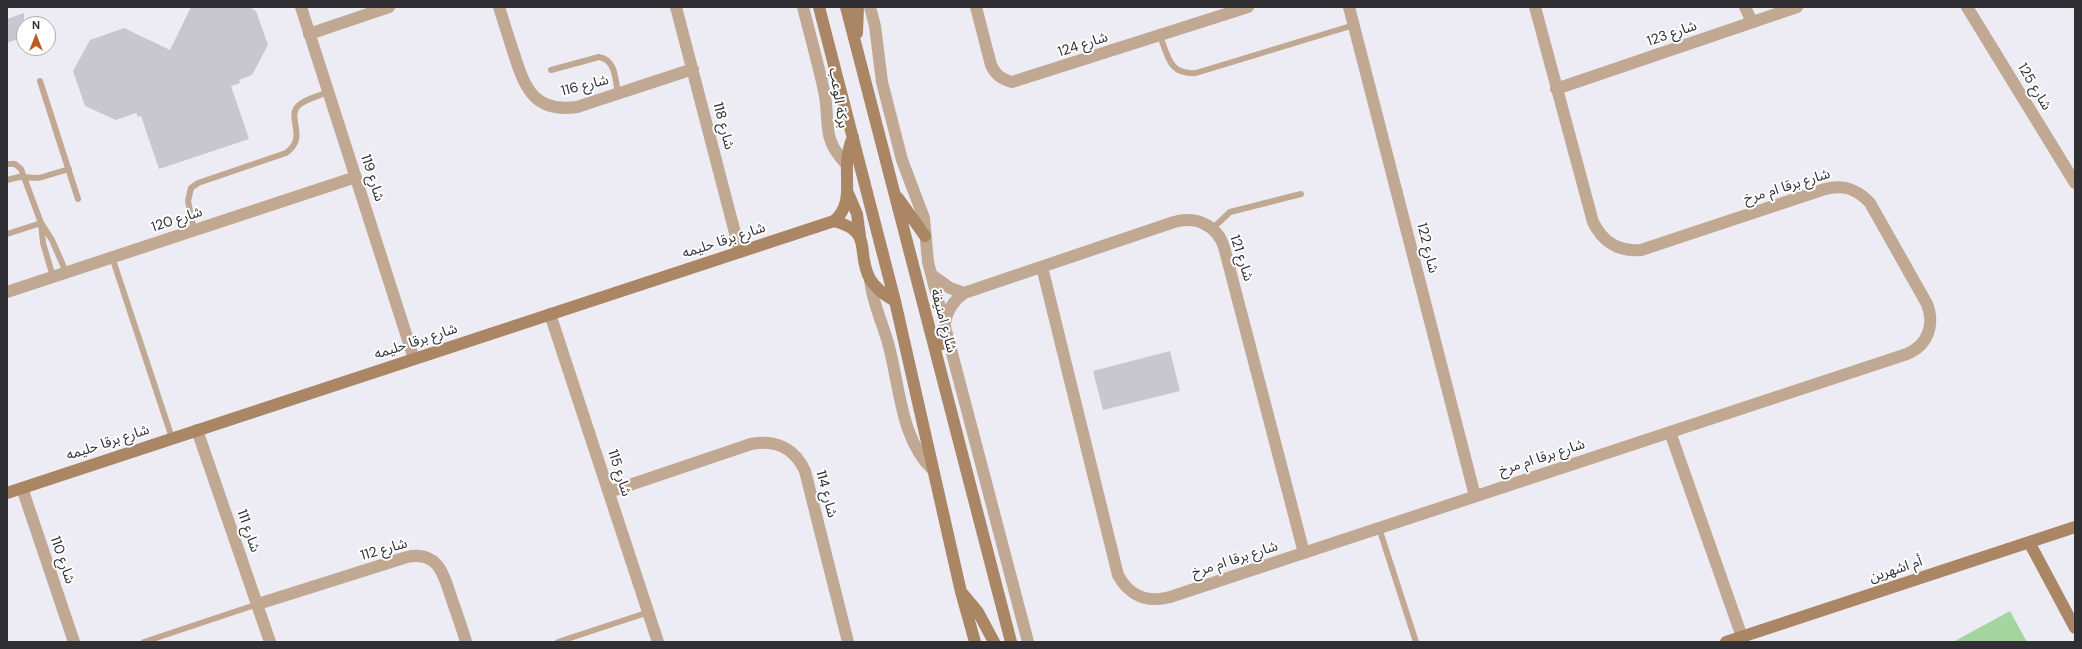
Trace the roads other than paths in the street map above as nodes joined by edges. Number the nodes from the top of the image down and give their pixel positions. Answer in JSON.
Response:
{"nodes":[{"id":1,"x":301,"y":7,"type":"edge"},
{"id":2,"x":389,"y":7,"type":"edge"},
{"id":3,"x":499,"y":7,"type":"edge"},
{"id":4,"x":676,"y":7,"type":"edge"},
{"id":5,"x":803,"y":7,"type":"edge"},
{"id":6,"x":819,"y":7,"type":"edge"},
{"id":7,"x":846,"y":7,"type":"edge"},
{"id":8,"x":858,"y":7,"type":"edge"},
{"id":9,"x":870,"y":7,"type":"edge"},
{"id":10,"x":976,"y":7,"type":"edge"},
{"id":11,"x":1248,"y":7,"type":"edge"},
{"id":12,"x":1349,"y":7,"type":"edge"},
{"id":13,"x":1535,"y":7,"type":"edge"},
{"id":14,"x":1745,"y":7,"type":"edge"},
{"id":15,"x":1797,"y":7,"type":"edge"},
{"id":16,"x":1967,"y":7,"type":"edge"},
{"id":17,"x":1752,"y":22,"type":"junction"},
{"id":18,"x":1354,"y":25,"type":"junction"},
{"id":19,"x":309,"y":34,"type":"junction"},
{"id":20,"x":1160,"y":36,"type":"junction"},
{"id":21,"x":856,"y":48,"type":"junction"},
{"id":22,"x":693,"y":69,"type":"junction"},
{"id":23,"x":551,"y":70,"type":"dead end"},
{"id":24,"x":40,"y":81,"type":"dead end"},
{"id":25,"x":1556,"y":89,"type":"junction"},
{"id":26,"x":328,"y":92,"type":"junction"},
{"id":27,"x":618,"y":93,"type":"junction"},
{"id":28,"x":853,"y":137,"type":"junction"},
{"id":29,"x":7,"y":164,"type":"edge"},
{"id":30,"x":847,"y":165,"type":"junction"},
{"id":31,"x":69,"y":169,"type":"junction"},
{"id":32,"x":24,"y":177,"type":"junction"},
{"id":33,"x":356,"y":177,"type":"junction"},
{"id":34,"x":7,"y":180,"type":"edge"},
{"id":35,"x":2075,"y":183,"type":"edge"},
{"id":36,"x":848,"y":192,"type":"junction"},
{"id":37,"x":894,"y":193,"type":"junction"},
{"id":38,"x":1301,"y":194,"type":"dead end"},
{"id":39,"x":78,"y":199,"type":"dead end"},
{"id":40,"x":834,"y":221,"type":"junction"},
{"id":41,"x":41,"y":222,"type":"junction"},
{"id":42,"x":1212,"y":229,"type":"junction"},
{"id":43,"x":194,"y":230,"type":"junction"},
{"id":44,"x":7,"y":234,"type":"edge"},
{"id":45,"x":860,"y":236,"type":"junction"},
{"id":46,"x":926,"y":236,"type":"junction"},
{"id":47,"x":740,"y":252,"type":"junction"},
{"id":48,"x":112,"y":257,"type":"junction"},
{"id":49,"x":1042,"y":267,"type":"junction"},
{"id":50,"x":66,"y":272,"type":"junction"},
{"id":51,"x":53,"y":276,"type":"junction"},
{"id":52,"x":933,"y":276,"type":"junction"},
{"id":53,"x":870,"y":279,"type":"junction"},
{"id":54,"x":7,"y":292,"type":"edge"},
{"id":55,"x":964,"y":293,"type":"junction"},
{"id":56,"x":895,"y":301,"type":"junction"},
{"id":57,"x":550,"y":314,"type":"junction"},
{"id":58,"x":945,"y":322,"type":"junction"},
{"id":59,"x":949,"y":342,"type":"junction"},
{"id":60,"x":935,"y":346,"type":"junction"},
{"id":61,"x":414,"y":359,"type":"junction"},
{"id":62,"x":197,"y":430,"type":"junction"},
{"id":63,"x":1670,"y":432,"type":"junction"},
{"id":64,"x":172,"y":438,"type":"junction"},
{"id":65,"x":933,"y":470,"type":"junction"},
{"id":66,"x":22,"y":488,"type":"junction"},
{"id":67,"x":7,"y":492,"type":"edge"},
{"id":68,"x":609,"y":492,"type":"junction"},
{"id":69,"x":1475,"y":496,"type":"junction"},
{"id":70,"x":2075,"y":527,"type":"edge"},
{"id":71,"x":1379,"y":528,"type":"junction"},
{"id":72,"x":2029,"y":542,"type":"junction"},
{"id":73,"x":1304,"y":553,"type":"junction"},
{"id":74,"x":961,"y":592,"type":"junction"},
{"id":75,"x":258,"y":604,"type":"junction"},
{"id":76,"x":649,"y":612,"type":"junction"},
{"id":77,"x":2075,"y":628,"type":"edge"},
{"id":78,"x":1742,"y":637,"type":"junction"},
{"id":79,"x":973,"y":640,"type":"edge"},
{"id":80,"x":74,"y":642,"type":"edge"},
{"id":81,"x":144,"y":642,"type":"edge"},
{"id":82,"x":270,"y":642,"type":"edge"},
{"id":83,"x":466,"y":642,"type":"edge"},
{"id":84,"x":558,"y":642,"type":"edge"},
{"id":85,"x":658,"y":642,"type":"edge"},
{"id":86,"x":848,"y":642,"type":"edge"},
{"id":87,"x":994,"y":642,"type":"edge"},
{"id":88,"x":1011,"y":642,"type":"edge"},
{"id":89,"x":1028,"y":642,"type":"edge"},
{"id":90,"x":1416,"y":642,"type":"edge"},
{"id":91,"x":1726,"y":642,"type":"edge"}],
"edges":[{"from":1,"to":19,"type":"street","name":"شارع 119"},
{"from":2,"to":19,"type":"street"},
{"from":3,"to":27,"type":"street","name":"شارع 116"},
{"from":4,"to":22,"type":"street","name":"شارع 118"},
{"from":5,"to":30,"type":"street","name":"بركة الوعب"},
{"from":6,"to":28,"type":"street"},
{"from":7,"to":21,"type":"street","name":"شارع امنيفة"},
{"from":8,"to":21,"type":"street"},
{"from":9,"to":46,"type":"street"},
{"from":10,"to":20,"type":"street","name":"شارع 124"},
{"from":11,"to":20,"type":"street","name":"شارع 124"},
{"from":12,"to":18,"type":"street","name":"شارع 122"},
{"from":13,"to":25,"type":"street","name":"شارع برقا ام مرخ"},
{"from":14,"to":17,"type":"street"},
{"from":15,"to":17,"type":"street","name":"شارع 123"},
{"from":16,"to":35,"type":"street","name":"شارع 125"},
{"from":17,"to":25,"type":"street","name":"شارع 123"},
{"from":18,"to":20,"type":"lane"},
{"from":18,"to":69,"type":"street","name":"شارع 122"},
{"from":19,"to":26,"type":"street","name":"شارع 119"},
{"from":21,"to":37,"type":"street","name":"شارع امنيفة"},
{"from":22,"to":27,"type":"street","name":"شارع 116"},
{"from":22,"to":47,"type":"street","name":"شارع 118"},
{"from":23,"to":27,"type":"lane"},
{"from":24,"to":31,"type":"lane"},
{"from":25,"to":63,"type":"street","name":"شارع برقا ام مرخ"},
{"from":26,"to":33,"type":"street","name":"شارع 119"},
{"from":26,"to":43,"type":"lane"},
{"from":28,"to":30,"type":"street"},
{"from":28,"to":56,"type":"street"},
{"from":29,"to":32,"type":"lane"},
{"from":30,"to":36,"type":"street"},
{"from":31,"to":32,"type":"lane"},
{"from":31,"to":39,"type":"lane"},
{"from":32,"to":34,"type":"lane"},
{"from":32,"to":41,"type":"lane"},
{"from":33,"to":43,"type":"street","name":"شارع 120"},
{"from":33,"to":61,"type":"street","name":"شارع 119"},
{"from":36,"to":40,"type":"street"},
{"from":36,"to":45,"type":"street"},
{"from":37,"to":46,"type":"street"},
{"from":37,"to":60,"type":"street","name":"شارع امنيفة"},
{"from":38,"to":42,"type":"lane"},
{"from":40,"to":45,"type":"street"},
{"from":40,"to":47,"type":"street","name":"شارع برقا حليمه"},
{"from":41,"to":44,"type":"lane"},
{"from":41,"to":50,"type":"lane"},
{"from":41,"to":51,"type":"lane"},
{"from":42,"to":49,"type":"street","name":"شارع 121"},
{"from":42,"to":73,"type":"street","name":"شارع 121"},
{"from":43,"to":48,"type":"street","name":"شارع 120"},
{"from":45,"to":53,"type":"street"},
{"from":46,"to":52,"type":"street"},
{"from":47,"to":57,"type":"street","name":"شارع برقا حليمه"},
{"from":48,"to":50,"type":"street","name":"شارع 120"},
{"from":48,"to":64,"type":"lane"},
{"from":49,"to":55,"type":"street","name":"شارع 121"},
{"from":49,"to":73,"type":"street","name":"شارع برقا ام مرخ"},
{"from":50,"to":51,"type":"street","name":"شارع 120"},
{"from":51,"to":54,"type":"street","name":"شارع 120"},
{"from":52,"to":55,"type":"street"},
{"from":52,"to":58,"type":"street"},
{"from":53,"to":56,"type":"street"},
{"from":53,"to":65,"type":"street"},
{"from":55,"to":58,"type":"street","name":"شارع 121"},
{"from":56,"to":65,"type":"street"},
{"from":57,"to":61,"type":"street","name":"شارع برقا حليمه"},
{"from":57,"to":68,"type":"street","name":"شارع 115"},
{"from":58,"to":59,"type":"street"},
{"from":59,"to":60,"type":"street"},
{"from":59,"to":89,"type":"street"},
{"from":60,"to":88,"type":"street","name":"شارع امنيفة"},
{"from":61,"to":62,"type":"street","name":"شارع برقا حليمه"},
{"from":62,"to":64,"type":"street","name":"شارع برقا حليمه"},
{"from":62,"to":75,"type":"street","name":"شارع 111"},
{"from":63,"to":69,"type":"street","name":"شارع برقا ام مرخ"},
{"from":63,"to":78,"type":"street"},
{"from":64,"to":66,"type":"street","name":"شارع برقا حليمه"},
{"from":65,"to":74,"type":"street"},
{"from":66,"to":67,"type":"street","name":"شارع برقا حليمه"},
{"from":66,"to":80,"type":"street","name":"شارع 110"},
{"from":68,"to":76,"type":"street","name":"شارع 115"},
{"from":68,"to":86,"type":"street","name":"شارع 114"},
{"from":69,"to":71,"type":"street","name":"شارع برقا ام مرخ"},
{"from":70,"to":72,"type":"street","name":"أم اشهرين"},
{"from":71,"to":73,"type":"street","name":"شارع برقا ام مرخ"},
{"from":71,"to":90,"type":"lane"},
{"from":72,"to":77,"type":"street"},
{"from":72,"to":78,"type":"street","name":"أم اشهرين"},
{"from":74,"to":79,"type":"street"},
{"from":74,"to":87,"type":"street"},
{"from":75,"to":81,"type":"lane"},
{"from":75,"to":82,"type":"street","name":"شارع 111"},
{"from":75,"to":83,"type":"street","name":"شارع 112"},
{"from":76,"to":84,"type":"lane"},
{"from":76,"to":85,"type":"street","name":"شارع 115"},
{"from":78,"to":91,"type":"street","name":"أم اشهرين"}]}
